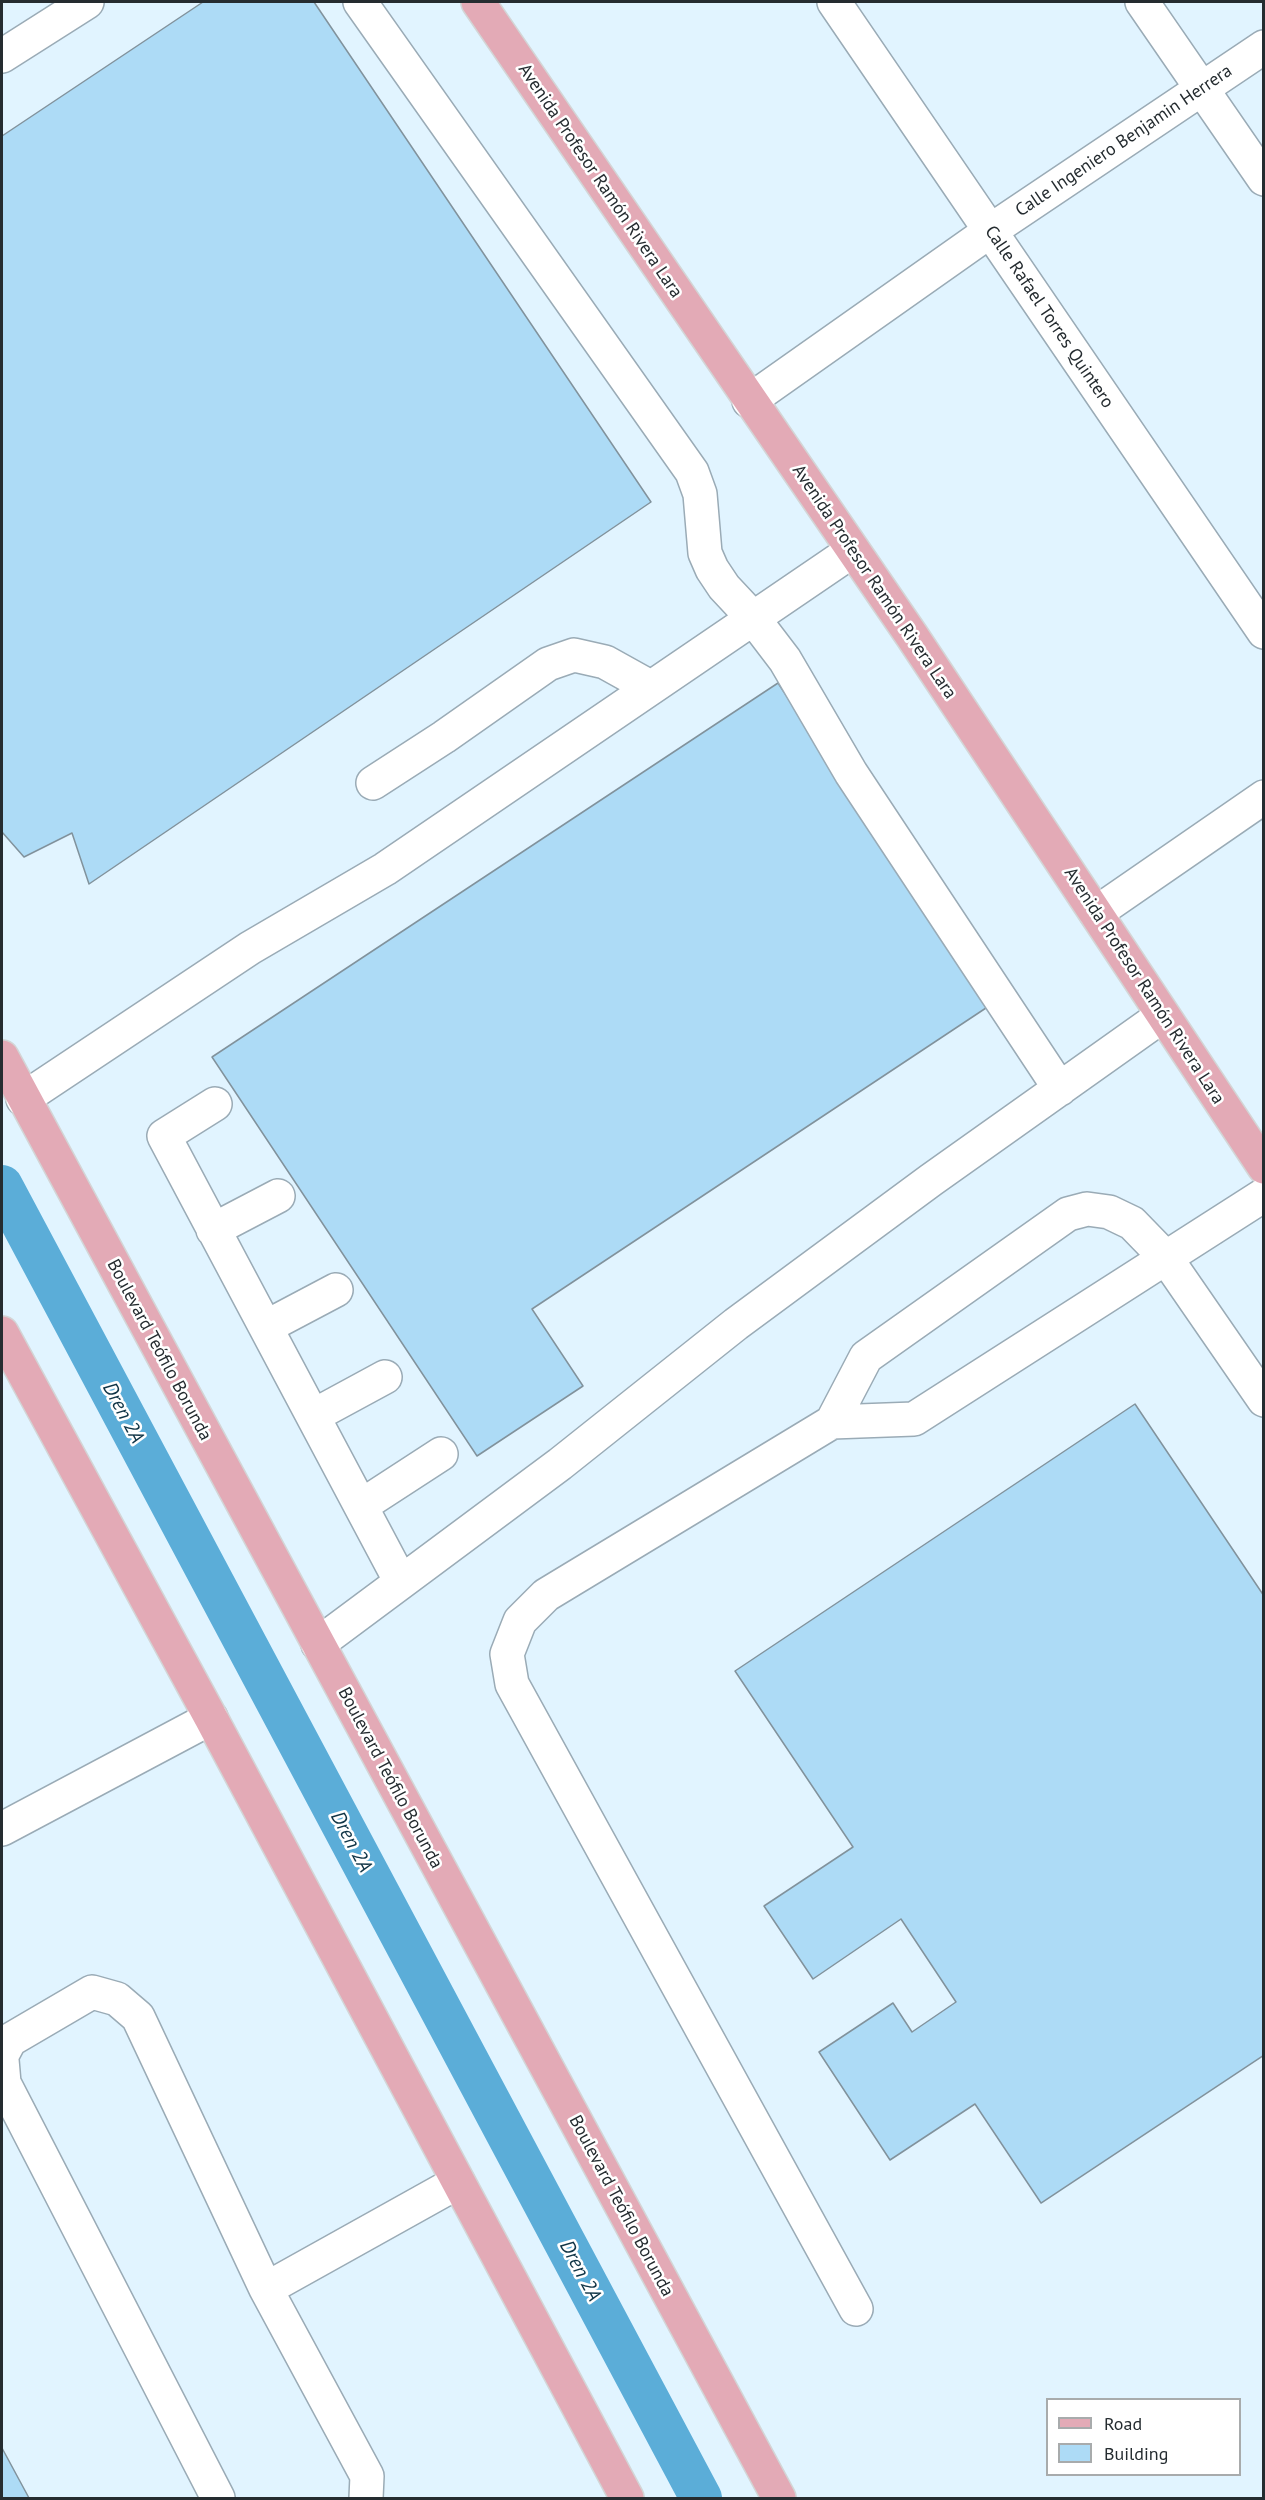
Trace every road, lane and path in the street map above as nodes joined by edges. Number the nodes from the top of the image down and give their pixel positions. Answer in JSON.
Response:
{"nodes":[{"id":1,"x":87,"y":2,"type":"edge"},
{"id":2,"x":360,"y":2,"type":"edge"},
{"id":3,"x":478,"y":2,"type":"edge"},
{"id":4,"x":834,"y":2,"type":"edge"},
{"id":5,"x":1142,"y":2,"type":"edge"},
{"id":6,"x":1263,"y":47,"type":"edge"},
{"id":7,"x":2,"y":56,"type":"edge"},
{"id":8,"x":1202,"y":90,"type":"junction"},
{"id":9,"x":1263,"y":179,"type":"edge"},
{"id":10,"x":990,"y":231,"type":"junction"},
{"id":11,"x":749,"y":401,"type":"junction"},
{"id":12,"x":852,"y":551,"type":"junction"},
{"id":13,"x":753,"y":618,"type":"junction"},
{"id":14,"x":1263,"y":632,"type":"edge"},
{"id":15,"x":650,"y":687,"type":"junction"},
{"id":16,"x":374,"y":783,"type":"dead end"},
{"id":17,"x":1263,"y":797,"type":"edge"},
{"id":18,"x":1096,"y":913,"type":"junction"},
{"id":19,"x":1162,"y":1016,"type":"junction"},
{"id":20,"x":2,"y":1057,"type":"edge"},
{"id":21,"x":1060,"y":1089,"type":"junction"},
{"id":22,"x":23,"y":1099,"type":"junction"},
{"id":23,"x":214,"y":1104,"type":"dead end"},
{"id":24,"x":1259,"y":1151,"type":"edge"},
{"id":25,"x":278,"y":1196,"type":"dead end"},
{"id":26,"x":1263,"y":1196,"type":"edge"},
{"id":27,"x":213,"y":1230,"type":"junction"},
{"id":28,"x":1166,"y":1258,"type":"junction"},
{"id":29,"x":336,"y":1290,"type":"dead end"},
{"id":30,"x":266,"y":1328,"type":"junction"},
{"id":31,"x":2,"y":1333,"type":"edge"},
{"id":32,"x":385,"y":1377,"type":"dead end"},
{"id":33,"x":1263,"y":1400,"type":"edge"},
{"id":34,"x":313,"y":1416,"type":"junction"},
{"id":35,"x":832,"y":1422,"type":"junction"},
{"id":36,"x":441,"y":1454,"type":"dead end"},
{"id":37,"x":361,"y":1506,"type":"junction"},
{"id":38,"x":401,"y":1582,"type":"junction"},
{"id":39,"x":318,"y":1644,"type":"junction"},
{"id":40,"x":212,"y":1718,"type":"junction"},
{"id":41,"x":2,"y":1829,"type":"edge"},
{"id":42,"x":2,"y":2055,"type":"edge"},
{"id":43,"x":2,"y":2060,"type":"edge"},
{"id":44,"x":458,"y":2181,"type":"junction"},
{"id":45,"x":266,"y":2289,"type":"junction"},
{"id":46,"x":856,"y":2309,"type":"dead end"},
{"id":47,"x":218,"y":2499,"type":"edge"},
{"id":48,"x":366,"y":2499,"type":"edge"},
{"id":49,"x":627,"y":2499,"type":"edge"},
{"id":50,"x":779,"y":2499,"type":"edge"}],
"edges":[{"from":1,"to":7,"type":"street"},
{"from":2,"to":13,"type":"street"},
{"from":3,"to":11,"type":"main road","name":"Avenida Profesor Ramón Rivera Lara"},
{"from":4,"to":10,"type":"street","name":"Calle Rafael Torres Quintero"},
{"from":5,"to":8,"type":"street"},
{"from":6,"to":8,"type":"street","name":"Calle Ingeniero Benjamin Herrera"},
{"from":8,"to":9,"type":"street"},
{"from":8,"to":10,"type":"street","name":"Calle Ingeniero Benjamin Herrera"},
{"from":10,"to":11,"type":"street","name":"Calle Ingeniero Benjamin Herrera"},
{"from":10,"to":14,"type":"street","name":"Calle Rafael Torres Quintero"},
{"from":11,"to":12,"type":"main road","name":"Avenida Profesor Ramón Rivera Lara"},
{"from":12,"to":13,"type":"street"},
{"from":12,"to":18,"type":"main road","name":"Avenida Profesor Ramón Rivera Lara"},
{"from":13,"to":15,"type":"street"},
{"from":13,"to":21,"type":"street"},
{"from":15,"to":16,"type":"street"},
{"from":15,"to":22,"type":"street"},
{"from":17,"to":18,"type":"street"},
{"from":18,"to":19,"type":"main road","name":"Avenida Profesor Ramón Rivera Lara"},
{"from":19,"to":21,"type":"street"},
{"from":19,"to":24,"type":"main road","name":"Avenida Profesor Ramón Rivera Lara"},
{"from":20,"to":22,"type":"main road","name":"Boulevard Teófilo Borunda"},
{"from":21,"to":38,"type":"street"},
{"from":22,"to":39,"type":"main road","name":"Boulevard Teófilo Borunda"},
{"from":23,"to":27,"type":"street"},
{"from":25,"to":27,"type":"street"},
{"from":26,"to":28,"type":"street"},
{"from":27,"to":30,"type":"street"},
{"from":28,"to":33,"type":"street"},
{"from":28,"to":35,"type":"street"},
{"from":28,"to":35,"type":"street"},
{"from":29,"to":30,"type":"street"},
{"from":30,"to":34,"type":"street"},
{"from":31,"to":40,"type":"main road"},
{"from":32,"to":34,"type":"street"},
{"from":34,"to":37,"type":"street"},
{"from":35,"to":46,"type":"street"},
{"from":36,"to":37,"type":"street"},
{"from":37,"to":38,"type":"street"},
{"from":38,"to":39,"type":"street"},
{"from":39,"to":50,"type":"main road","name":"Boulevard Teófilo Borunda"},
{"from":40,"to":41,"type":"street"},
{"from":40,"to":44,"type":"main road"},
{"from":42,"to":45,"type":"street"},
{"from":43,"to":47,"type":"street"},
{"from":44,"to":45,"type":"street"},
{"from":44,"to":49,"type":"main road"},
{"from":45,"to":48,"type":"street"}]}
